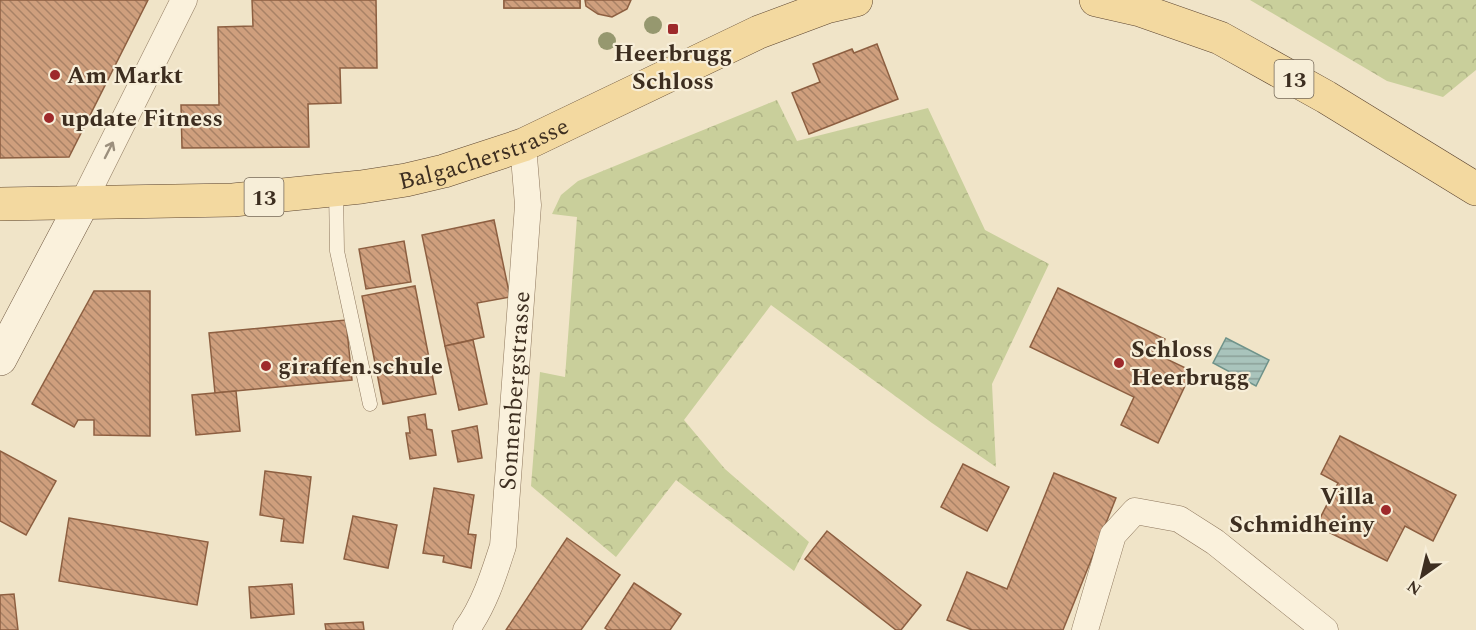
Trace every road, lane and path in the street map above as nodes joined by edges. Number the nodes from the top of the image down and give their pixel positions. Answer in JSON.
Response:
{"nodes":[{"id":1,"x":184,"y":0,"type":"edge"},
{"id":2,"x":856,"y":0,"type":"edge"},
{"id":3,"x":1096,"y":0,"type":"edge"},
{"id":4,"x":523,"y":145,"type":"junction"},
{"id":5,"x":336,"y":189,"type":"junction"},
{"id":6,"x":1476,"y":189,"type":"edge"},
{"id":7,"x":83,"y":202,"type":"junction"},
{"id":8,"x":0,"y":204,"type":"edge"},
{"id":9,"x":0,"y":359,"type":"edge"},
{"id":10,"x":370,"y":404,"type":"dead end"},
{"id":11,"x":466,"y":630,"type":"edge"},
{"id":12,"x":1085,"y":630,"type":"edge"},
{"id":13,"x":1325,"y":630,"type":"edge"}],
"edges":[{"from":7,"to":1,"type":"street","one_way":true},
{"from":2,"to":4,"type":"main road","name":"Balgacherstrasse","number":"13"},
{"from":3,"to":6,"type":"main road","number":"13"},
{"from":4,"to":5,"type":"main road","name":"Balgacherstrasse","number":"13"},
{"from":4,"to":11,"type":"street","name":"Sonnenbergstrasse"},
{"from":5,"to":7,"type":"main road","name":"Balgacherstrasse","number":"13"},
{"from":5,"to":10,"type":"lane"},
{"from":7,"to":8,"type":"main road","number":"13"},
{"from":7,"to":9,"type":"main road"},
{"from":12,"to":13,"type":"street"}]}
